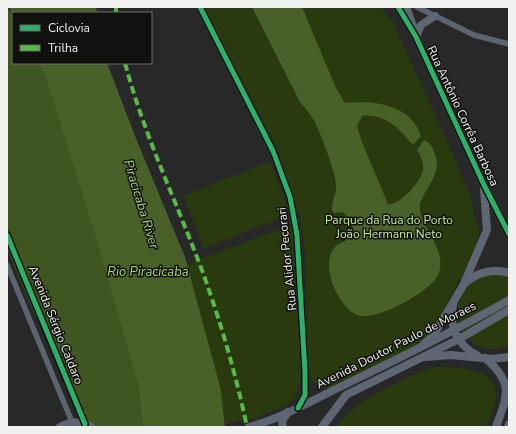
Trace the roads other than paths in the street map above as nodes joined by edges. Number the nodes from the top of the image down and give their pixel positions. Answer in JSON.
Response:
{"nodes":[{"id":1,"x":200,"y":7,"type":"edge"},
{"id":2,"x":398,"y":7,"type":"edge"},
{"id":3,"x":406,"y":7,"type":"edge"},
{"id":4,"x":417,"y":7,"type":"edge"},
{"id":5,"x":435,"y":16,"type":"junction"},
{"id":6,"x":416,"y":37,"type":"junction"},
{"id":7,"x":509,"y":44,"type":"edge"},
{"id":8,"x":484,"y":185,"type":"junction"},
{"id":9,"x":509,"y":234,"type":"edge"},
{"id":10,"x":7,"y":235,"type":"edge"},
{"id":11,"x":7,"y":265,"type":"edge"},
{"id":12,"x":507,"y":271,"type":"edge"},
{"id":13,"x":464,"y":284,"type":"junction"},
{"id":14,"x":454,"y":300,"type":"junction"},
{"id":15,"x":509,"y":300,"type":"edge"},
{"id":16,"x":509,"y":310,"type":"edge"},
{"id":17,"x":454,"y":331,"type":"junction"},
{"id":18,"x":459,"y":339,"type":"junction"},
{"id":19,"x":418,"y":354,"type":"junction"},
{"id":20,"x":482,"y":357,"type":"junction"},
{"id":21,"x":509,"y":357,"type":"edge"},
{"id":22,"x":298,"y":408,"type":"junction"},
{"id":23,"x":288,"y":412,"type":"junction"},
{"id":24,"x":331,"y":412,"type":"junction"},
{"id":25,"x":72,"y":422,"type":"junction"},
{"id":26,"x":509,"y":424,"type":"edge"},
{"id":27,"x":88,"y":425,"type":"edge"},
{"id":28,"x":60,"y":427,"type":"edge"},
{"id":29,"x":249,"y":427,"type":"edge"},
{"id":30,"x":283,"y":427,"type":"edge"},
{"id":31,"x":315,"y":427,"type":"edge"},
{"id":32,"x":322,"y":427,"type":"edge"},
{"id":33,"x":496,"y":427,"type":"edge"},
{"id":34,"x":508,"y":427,"type":"edge"}],
"edges":[{"from":1,"to":22,"type":"main road","name":"Rua Alidor Pecorari"},
{"from":2,"to":6,"type":"main road","name":"Rua Antônio Corrêa Barbosa"},
{"from":3,"to":6,"type":"main road","name":"Rua Antônio Corrêa Barbosa"},
{"from":4,"to":5,"type":"street"},
{"from":5,"to":6,"type":"main road"},
{"from":5,"to":7,"type":"street"},
{"from":6,"to":8,"type":"main road","name":"Rua Antônio Corrêa Barbosa"},
{"from":8,"to":9,"type":"main road","name":"Rua Antônio Corrêa Barbosa"},
{"from":8,"to":13,"type":"main road","name":"Rua Antônio Corrêa Barbosa"},
{"from":10,"to":27,"type":"street","name":"Avenida Sérgio Caldaro"},
{"from":11,"to":25,"type":"street","name":"Avenida Sérgio Caldaro"},
{"from":12,"to":13,"type":"main road"},
{"from":13,"to":14,"type":"main road","name":"Rua Antônio Corrêa Barbosa"},
{"from":14,"to":17,"type":"main road"},
{"from":14,"to":19,"type":"main road","name":"Rua Antônio Corrêa Barbosa"},
{"from":15,"to":17,"type":"main road","name":"Avenida Doutor Paulo de Moraes"},
{"from":16,"to":18,"type":"main road","name":"Avenida Doutor Paulo de Moraes"},
{"from":17,"to":18,"type":"main road"},
{"from":17,"to":19,"type":"main road","name":"Avenida Doutor Paulo de Moraes"},
{"from":18,"to":19,"type":"main road","name":"Avenida Doutor Paulo de Moraes"},
{"from":18,"to":20,"type":"main road"},
{"from":19,"to":20,"type":"main road"},
{"from":19,"to":22,"type":"main road","name":"Avenida Doutor Paulo de Moraes"},
{"from":19,"to":24,"type":"main road","name":"Avenida Doutor Paulo de Moraes"},
{"from":20,"to":21,"type":"main road"},
{"from":20,"to":33,"type":"main road"},
{"from":22,"to":23,"type":"main road","name":"Avenida Doutor Paulo de Moraes"},
{"from":23,"to":29,"type":"main road","name":"Avenida Doutor Paulo de Moraes"},
{"from":23,"to":30,"type":"main road"},
{"from":24,"to":31,"type":"main road"},
{"from":24,"to":32,"type":"main road","name":"Avenida Doutor Paulo de Moraes"},
{"from":25,"to":27,"type":"main road"},
{"from":25,"to":28,"type":"main road"},
{"from":26,"to":34,"type":"main road"}]}
